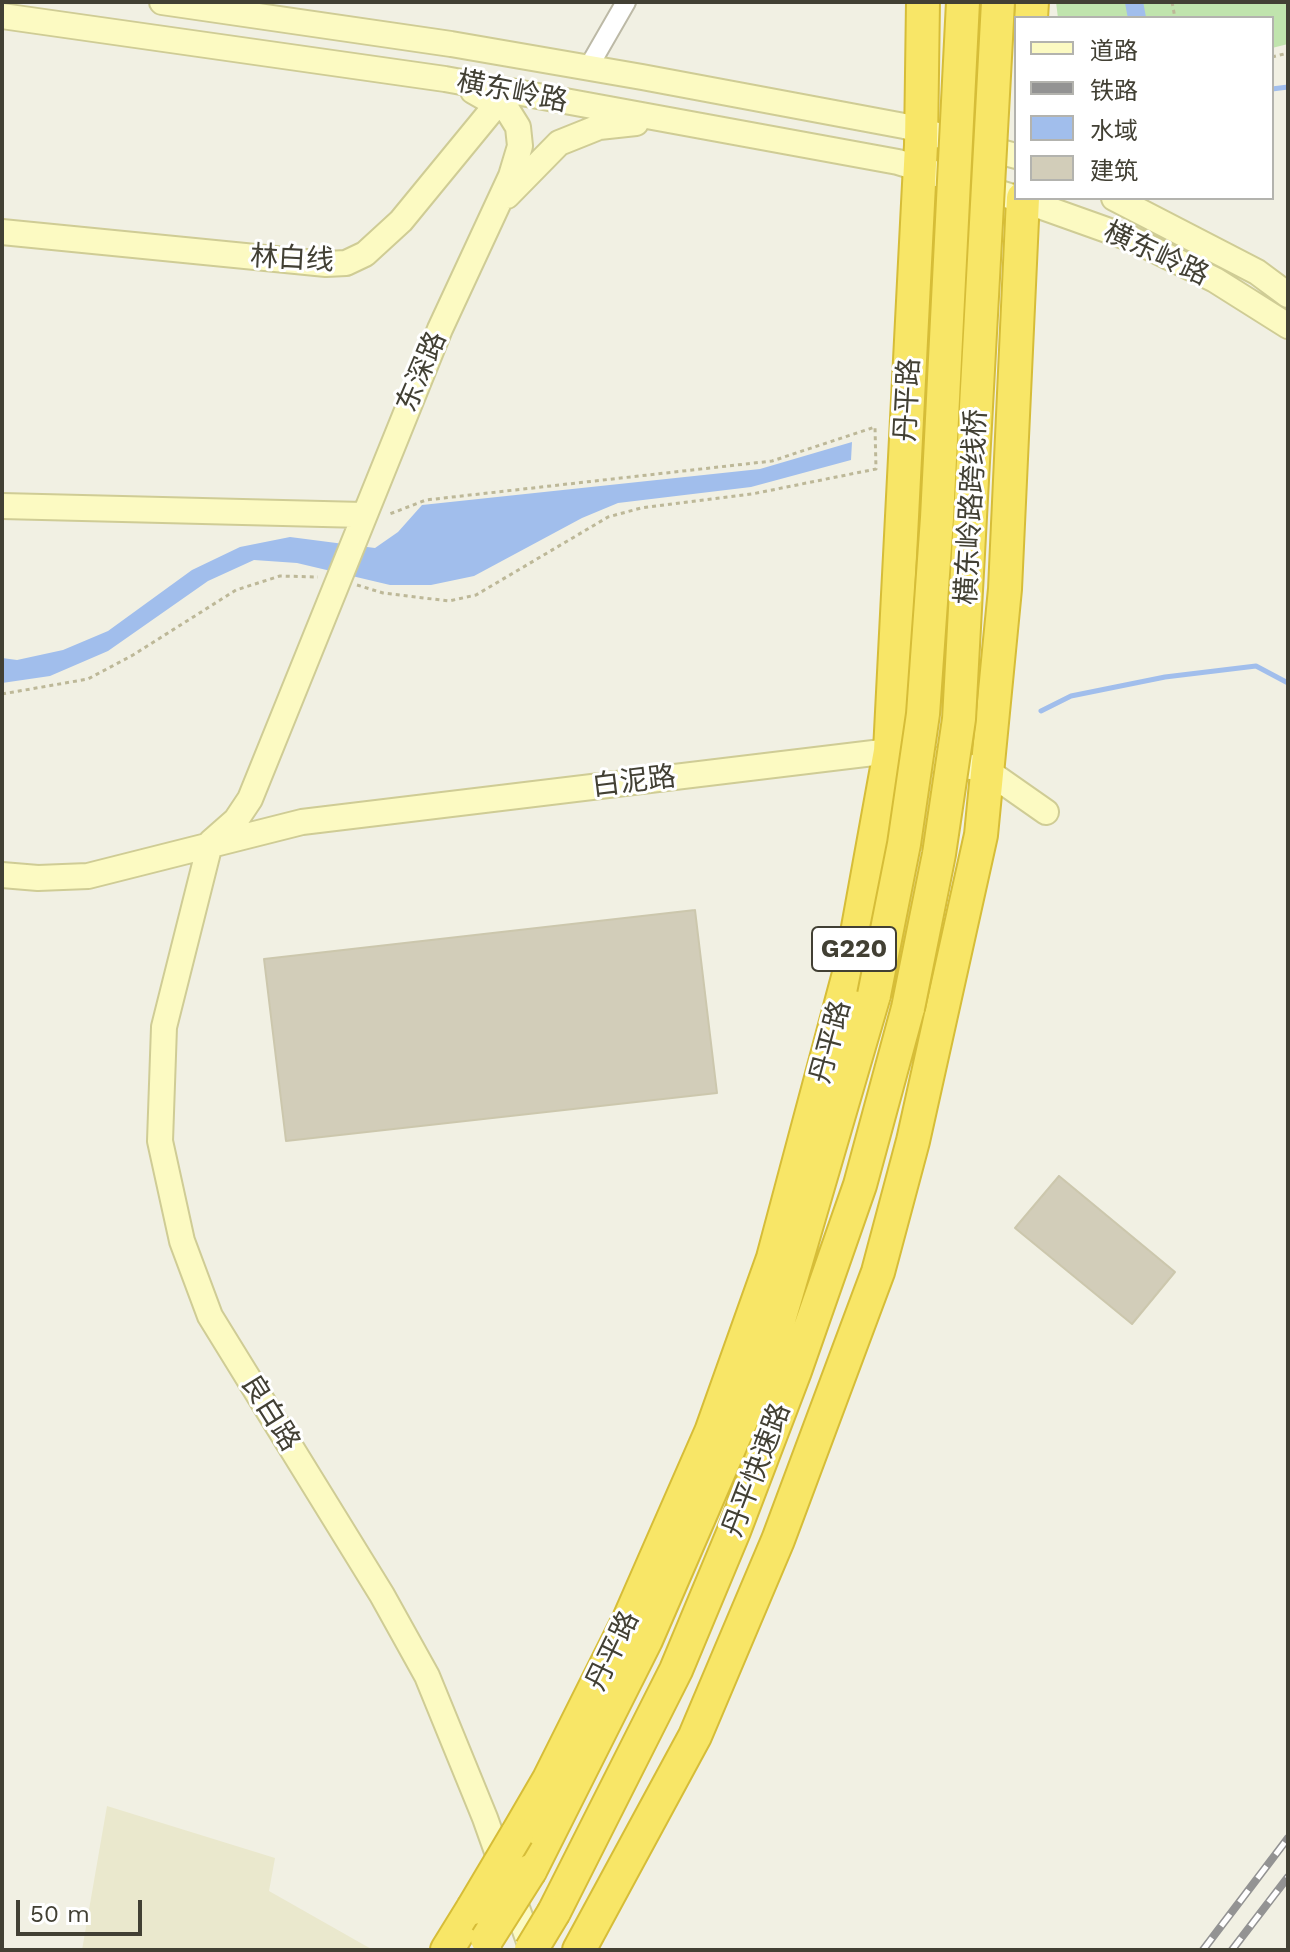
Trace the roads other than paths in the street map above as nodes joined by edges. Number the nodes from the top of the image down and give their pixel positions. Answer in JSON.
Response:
{"nodes":[{"id":1,"x":162,"y":2,"type":"edge"},
{"id":2,"x":626,"y":2,"type":"edge"},
{"id":3,"x":923,"y":2,"type":"edge"},
{"id":4,"x":963,"y":2,"type":"edge"},
{"id":5,"x":998,"y":2,"type":"edge"},
{"id":6,"x":2,"y":16,"type":"edge"},
{"id":7,"x":588,"y":68,"type":"junction"},
{"id":8,"x":502,"y":97,"type":"junction"},
{"id":9,"x":666,"y":121,"type":"junction"},
{"id":10,"x":921,"y":131,"type":"junction"},
{"id":11,"x":1014,"y":155,"type":"edge"},
{"id":12,"x":920,"y":168,"type":"junction"},
{"id":13,"x":1014,"y":196,"type":"edge"},
{"id":14,"x":1020,"y":200,"type":"edge"},
{"id":15,"x":1025,"y":200,"type":"edge"},
{"id":16,"x":1118,"y":200,"type":"edge"},
{"id":17,"x":497,"y":206,"type":"junction"},
{"id":18,"x":2,"y":232,"type":"edge"},
{"id":19,"x":1288,"y":295,"type":"edge"},
{"id":20,"x":1288,"y":326,"type":"edge"},
{"id":21,"x":2,"y":506,"type":"edge"},
{"id":22,"x":363,"y":515,"type":"junction"},
{"id":23,"x":890,"y":751,"type":"junction"},
{"id":24,"x":986,"y":770,"type":"junction"},
{"id":25,"x":1046,"y":812,"type":"dead end"},
{"id":26,"x":210,"y":844,"type":"junction"},
{"id":27,"x":2,"y":875,"type":"edge"},
{"id":28,"x":874,"y":995,"type":"joint"},
{"id":29,"x":908,"y":1008,"type":"joint"},
{"id":30,"x":674,"y":1515,"type":"junction"},
{"id":31,"x":778,"y":1540,"type":"junction"},
{"id":32,"x":646,"y":1640,"type":"junction"},
{"id":33,"x":676,"y":1670,"type":"junction"},
{"id":34,"x":483,"y":1944,"type":"edge"},
{"id":35,"x":447,"y":1950,"type":"edge"},
{"id":36,"x":531,"y":1950,"type":"edge"},
{"id":37,"x":579,"y":1950,"type":"edge"}],
"edges":[{"from":1,"to":7,"type":"street","name":"横东岭路"},
{"from":2,"to":7,"type":"street"},
{"from":3,"to":10,"type":"highway","name":"丹平路","number":"G220"},
{"from":4,"to":28,"type":"highway","name":"横东岭路跨线桥","bridge":true},
{"from":5,"to":29,"type":"highway","name":"横东岭路跨线桥","bridge":true},
{"from":6,"to":8,"type":"street","name":"横东岭路"},
{"from":7,"to":10,"type":"street","name":"横东岭路"},
{"from":8,"to":9,"type":"street","name":"横东岭路"},
{"from":8,"to":17,"type":"street","name":"东深路"},
{"from":8,"to":18,"type":"street","name":"林白线"},
{"from":9,"to":12,"type":"street","name":"横东岭路"},
{"from":9,"to":17,"type":"street","name":"东深路"},
{"from":10,"to":11,"type":"street","name":"横东岭路"},
{"from":10,"to":12,"type":"highway","name":"丹平路","number":"G220"},
{"from":12,"to":13,"type":"street","name":"横东岭路"},
{"from":12,"to":23,"type":"highway","name":"丹平路","number":"G220"},
{"from":14,"to":24,"type":"highway"},
{"from":15,"to":20,"type":"street","name":"横东岭路"},
{"from":16,"to":19,"type":"street","name":"横东岭路"},
{"from":17,"to":22,"type":"street","name":"东深路"},
{"from":21,"to":22,"type":"street"},
{"from":22,"to":26,"type":"street","name":"东深路"},
{"from":23,"to":24,"type":"street","name":"白泥路"},
{"from":23,"to":26,"type":"street","name":"白泥路"},
{"from":23,"to":30,"type":"highway","name":"丹平路","number":"G220"},
{"from":24,"to":25,"type":"street","name":"白泥路"},
{"from":24,"to":31,"type":"highway"},
{"from":26,"to":27,"type":"street","name":"白泥路"},
{"from":26,"to":36,"type":"street","name":"良白路"},
{"from":28,"to":32,"type":"highway","name":"丹平快速路"},
{"from":29,"to":33,"type":"highway","name":"丹平快速路"},
{"from":30,"to":32,"type":"highway"},
{"from":30,"to":35,"type":"highway","name":"丹平路","number":"G220","bridge":true},
{"from":31,"to":33,"type":"highway"},
{"from":31,"to":37,"type":"highway"},
{"from":32,"to":34,"type":"highway","name":"丹平快速路","bridge":true},
{"from":33,"to":36,"type":"highway","name":"丹平快速路","bridge":true}]}
